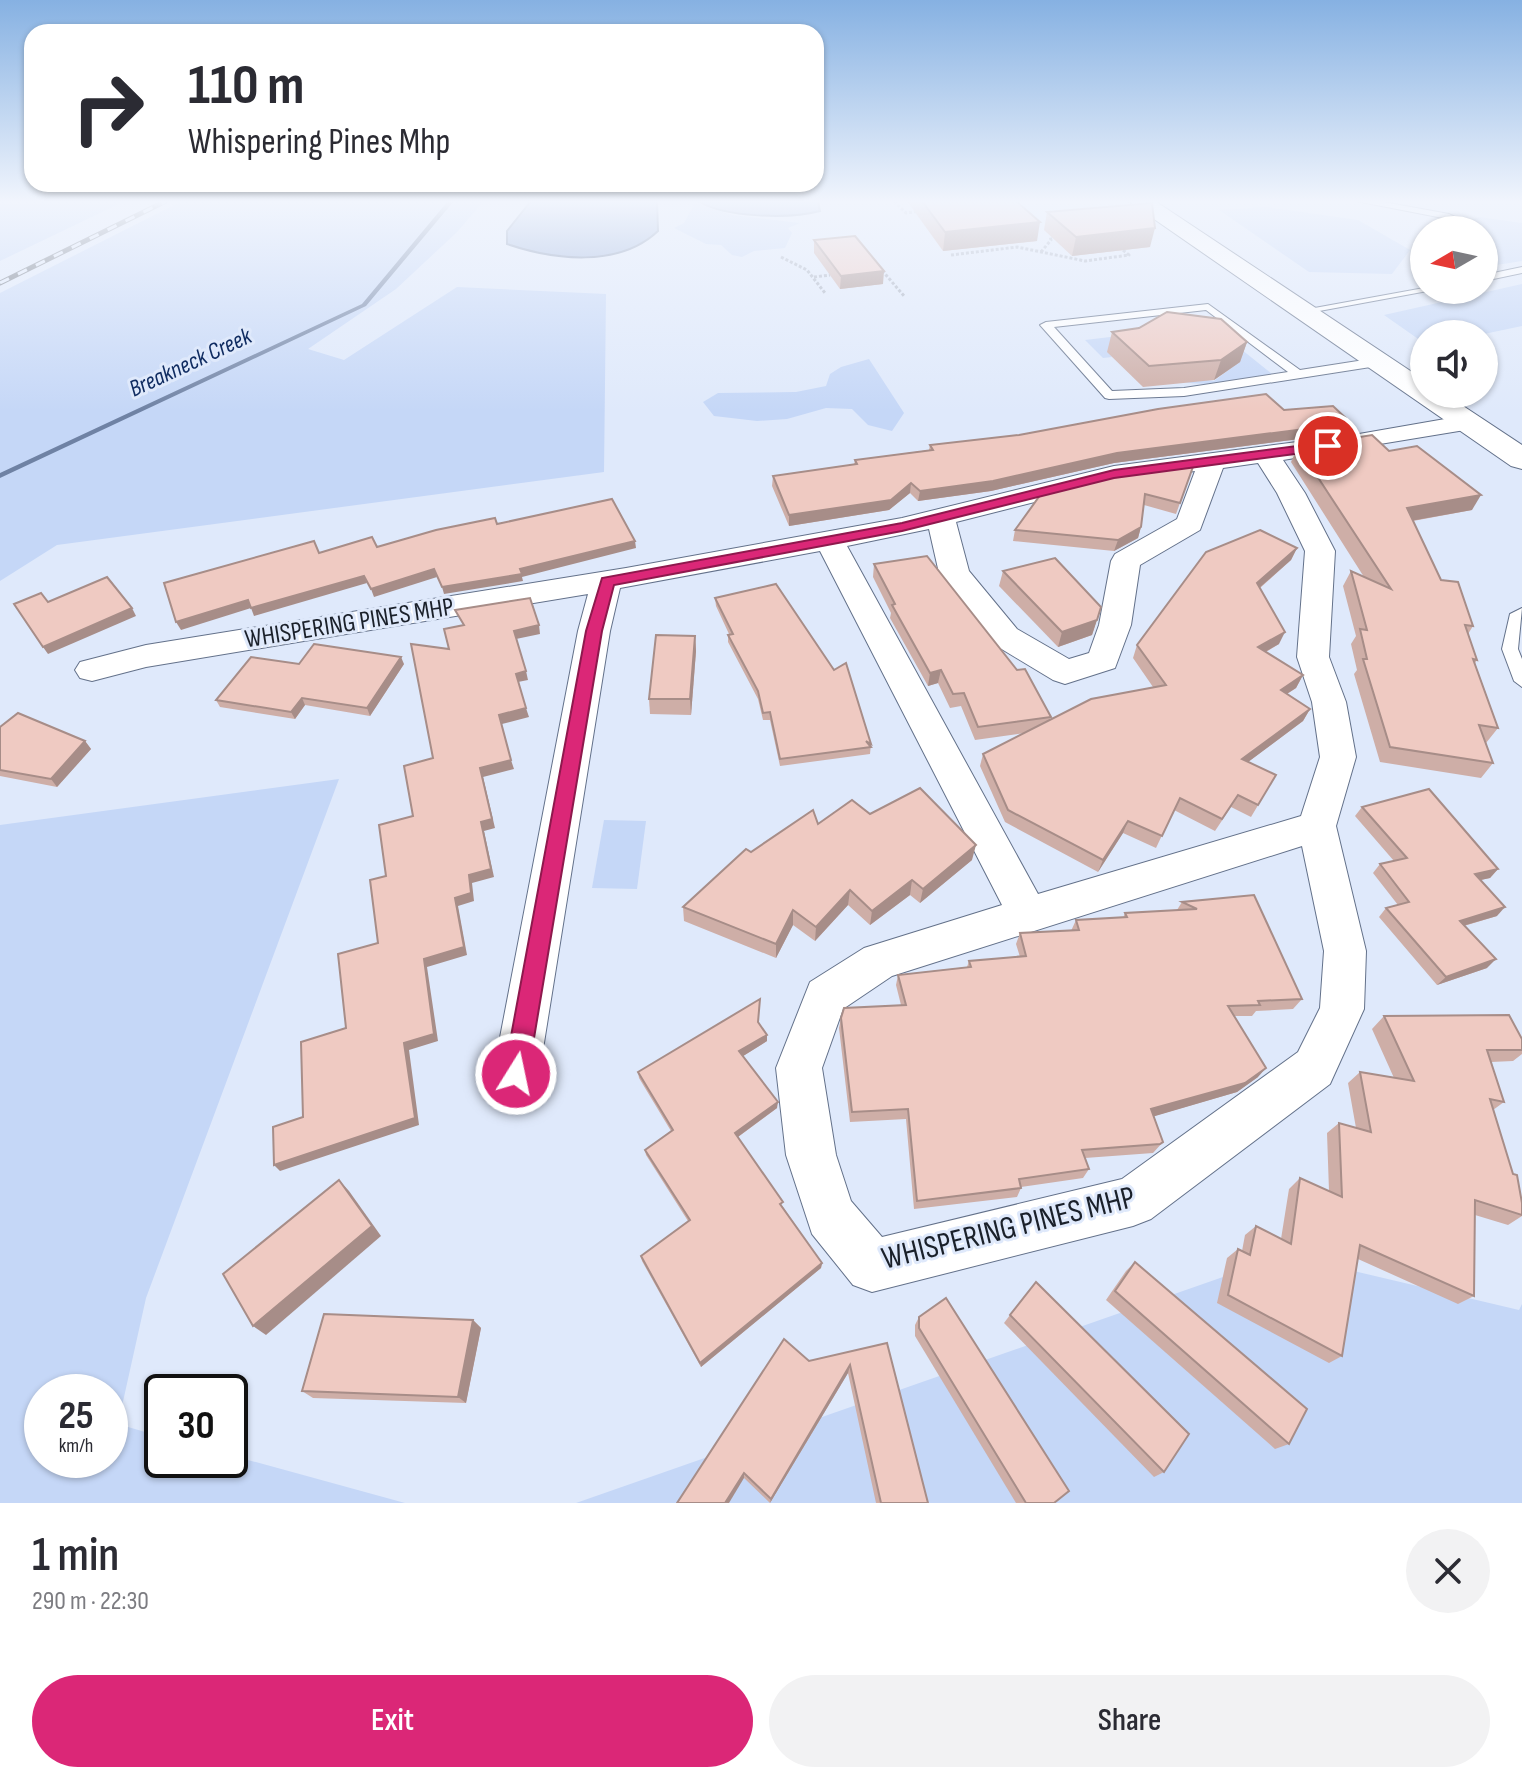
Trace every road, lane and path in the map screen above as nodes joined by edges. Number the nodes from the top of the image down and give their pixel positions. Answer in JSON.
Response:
{"nodes":[{"id":1,"x":807,"y":271,"type":"edge"},
{"id":2,"x":881,"y":271,"type":"edge"},
{"id":3,"x":1244,"y":271,"type":"edge"},
{"id":4,"x":830,"y":275,"type":"edge"},
{"id":5,"x":813,"y":277,"type":"junction"},
{"id":6,"x":825,"y":293,"type":"dead end"},
{"id":7,"x":1410,"y":293,"type":"edge"},
{"id":8,"x":905,"y":297,"type":"dead end"},
{"id":9,"x":1303,"y":311,"type":"junction"},
{"id":10,"x":1377,"y":362,"type":"junction"},
{"id":11,"x":1296,"y":373,"type":"junction"},
{"id":12,"x":1410,"y":384,"type":"edge"},
{"id":13,"x":1445,"y":408,"type":"edge"},
{"id":14,"x":1468,"y":423,"type":"junction"},
{"id":15,"x":1266,"y":455,"type":"junction"},
{"id":16,"x":1522,"y":459,"type":"edge"},
{"id":17,"x":1212,"y":462,"type":"junction"},
{"id":18,"x":941,"y":518,"type":"junction"},
{"id":19,"x":829,"y":540,"type":"junction"},
{"id":20,"x":607,"y":581,"type":"junction"},
{"id":21,"x":1522,"y":613,"type":"edge"},
{"id":22,"x":92,"y":670,"type":"dead end"},
{"id":23,"x":1522,"y":681,"type":"edge"},
{"id":24,"x":1317,"y":826,"type":"junction"},
{"id":25,"x":1028,"y":915,"type":"junction"},
{"id":26,"x":516,"y":1074,"type":"dead end"}],
"edges":[{"from":1,"to":5,"type":"path"},
{"from":2,"to":8,"type":"path"},
{"from":3,"to":9,"type":"main road"},
{"from":4,"to":5,"type":"path"},
{"from":5,"to":6,"type":"path"},
{"from":7,"to":9,"type":"lane"},
{"from":9,"to":10,"type":"main road"},
{"from":10,"to":11,"type":"lane"},
{"from":10,"to":12,"type":"main road"},
{"from":11,"to":11,"type":"lane"},
{"from":13,"to":14,"type":"main road"},
{"from":14,"to":15,"type":"street","name":"WHISPERING PINES MHP"},
{"from":14,"to":16,"type":"main road"},
{"from":15,"to":17,"type":"street","name":"WHISPERING PINES MHP"},
{"from":15,"to":24,"type":"street","name":"WHISPERING PINES MHP"},
{"from":17,"to":18,"type":"street","name":"WHISPERING PINES MHP"},
{"from":17,"to":18,"type":"street"},
{"from":18,"to":19,"type":"street","name":"WHISPERING PINES MHP"},
{"from":19,"to":20,"type":"street","name":"WHISPERING PINES MHP"},
{"from":19,"to":25,"type":"street"},
{"from":20,"to":22,"type":"street","name":"WHISPERING PINES MHP"},
{"from":20,"to":26,"type":"street"},
{"from":21,"to":23,"type":"lane"},
{"from":24,"to":25,"type":"street","name":"WHISPERING PINES MHP"},
{"from":24,"to":25,"type":"street","name":"WHISPERING PINES MHP"}]}
